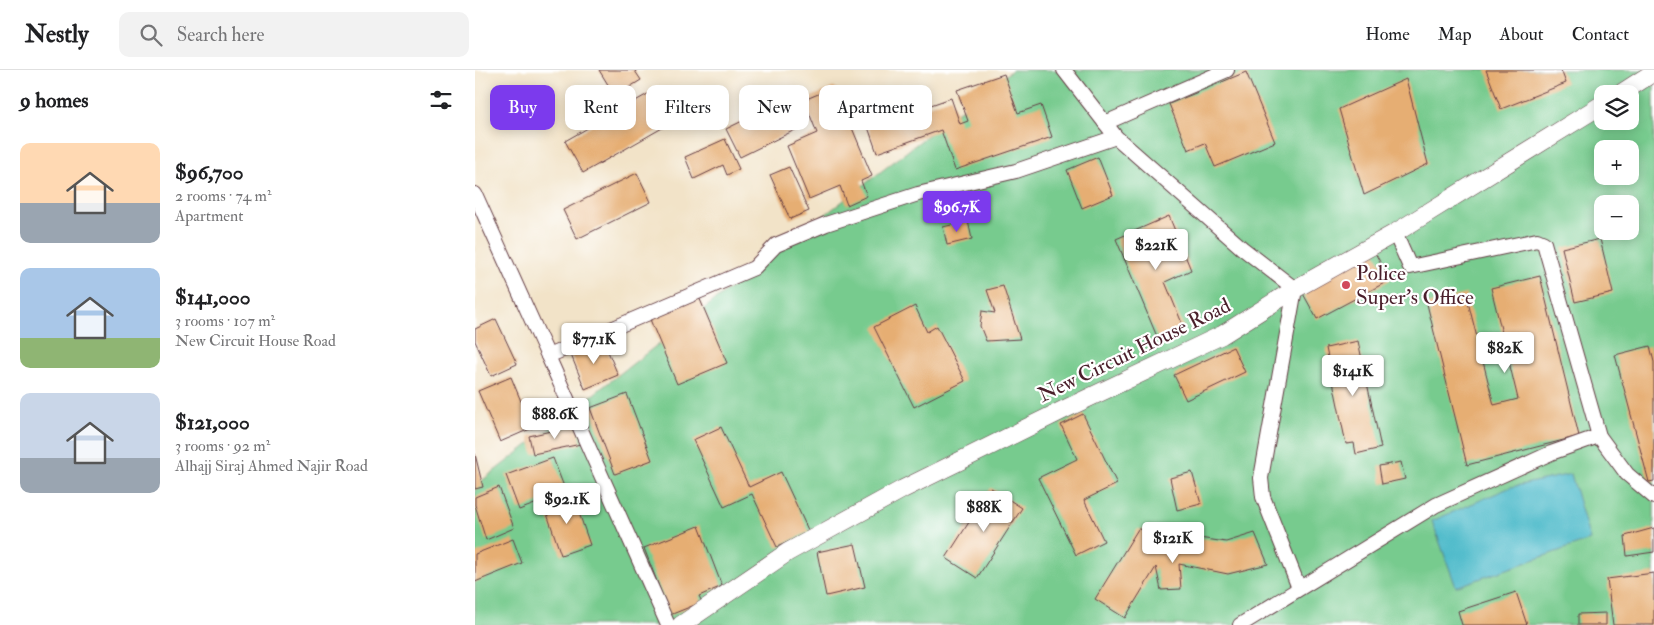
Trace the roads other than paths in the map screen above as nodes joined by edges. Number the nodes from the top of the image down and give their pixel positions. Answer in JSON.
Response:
{"nodes":[{"id":1,"x":1064,"y":70,"type":"edge"},
{"id":2,"x":1227,"y":70,"type":"edge"},
{"id":3,"x":1654,"y":72,"type":"edge"},
{"id":4,"x":1634,"y":85,"type":"edge"},
{"id":5,"x":1594,"y":110,"type":"edge"},
{"id":6,"x":1105,"y":123,"type":"junction"},
{"id":7,"x":1116,"y":137,"type":"junction"},
{"id":8,"x":475,"y":194,"type":"edge"},
{"id":9,"x":1395,"y":233,"type":"junction"},
{"id":10,"x":1295,"y":289,"type":"junction"},
{"id":11,"x":548,"y":356,"type":"junction"},
{"id":12,"x":1599,"y":436,"type":"junction"},
{"id":13,"x":1654,"y":497,"type":"edge"},
{"id":14,"x":1299,"y":588,"type":"junction"},
{"id":15,"x":667,"y":625,"type":"edge"},
{"id":16,"x":681,"y":625,"type":"edge"},
{"id":17,"x":1240,"y":625,"type":"edge"}],
"edges":[{"from":1,"to":6,"type":"street"},
{"from":2,"to":6,"type":"street"},
{"from":3,"to":4,"type":"street"},
{"from":5,"to":9,"type":"street","name":"New Circuit House Road"},
{"from":6,"to":7,"type":"street"},
{"from":7,"to":10,"type":"street"},
{"from":7,"to":11,"type":"street"},
{"from":8,"to":11,"type":"street"},
{"from":9,"to":10,"type":"street","name":"New Circuit House Road"},
{"from":9,"to":12,"type":"street"},
{"from":10,"to":14,"type":"street"},
{"from":10,"to":16,"type":"street","name":"New Circuit House Road"},
{"from":11,"to":15,"type":"street"},
{"from":12,"to":13,"type":"street"},
{"from":12,"to":14,"type":"street"},
{"from":14,"to":17,"type":"street"}]}
